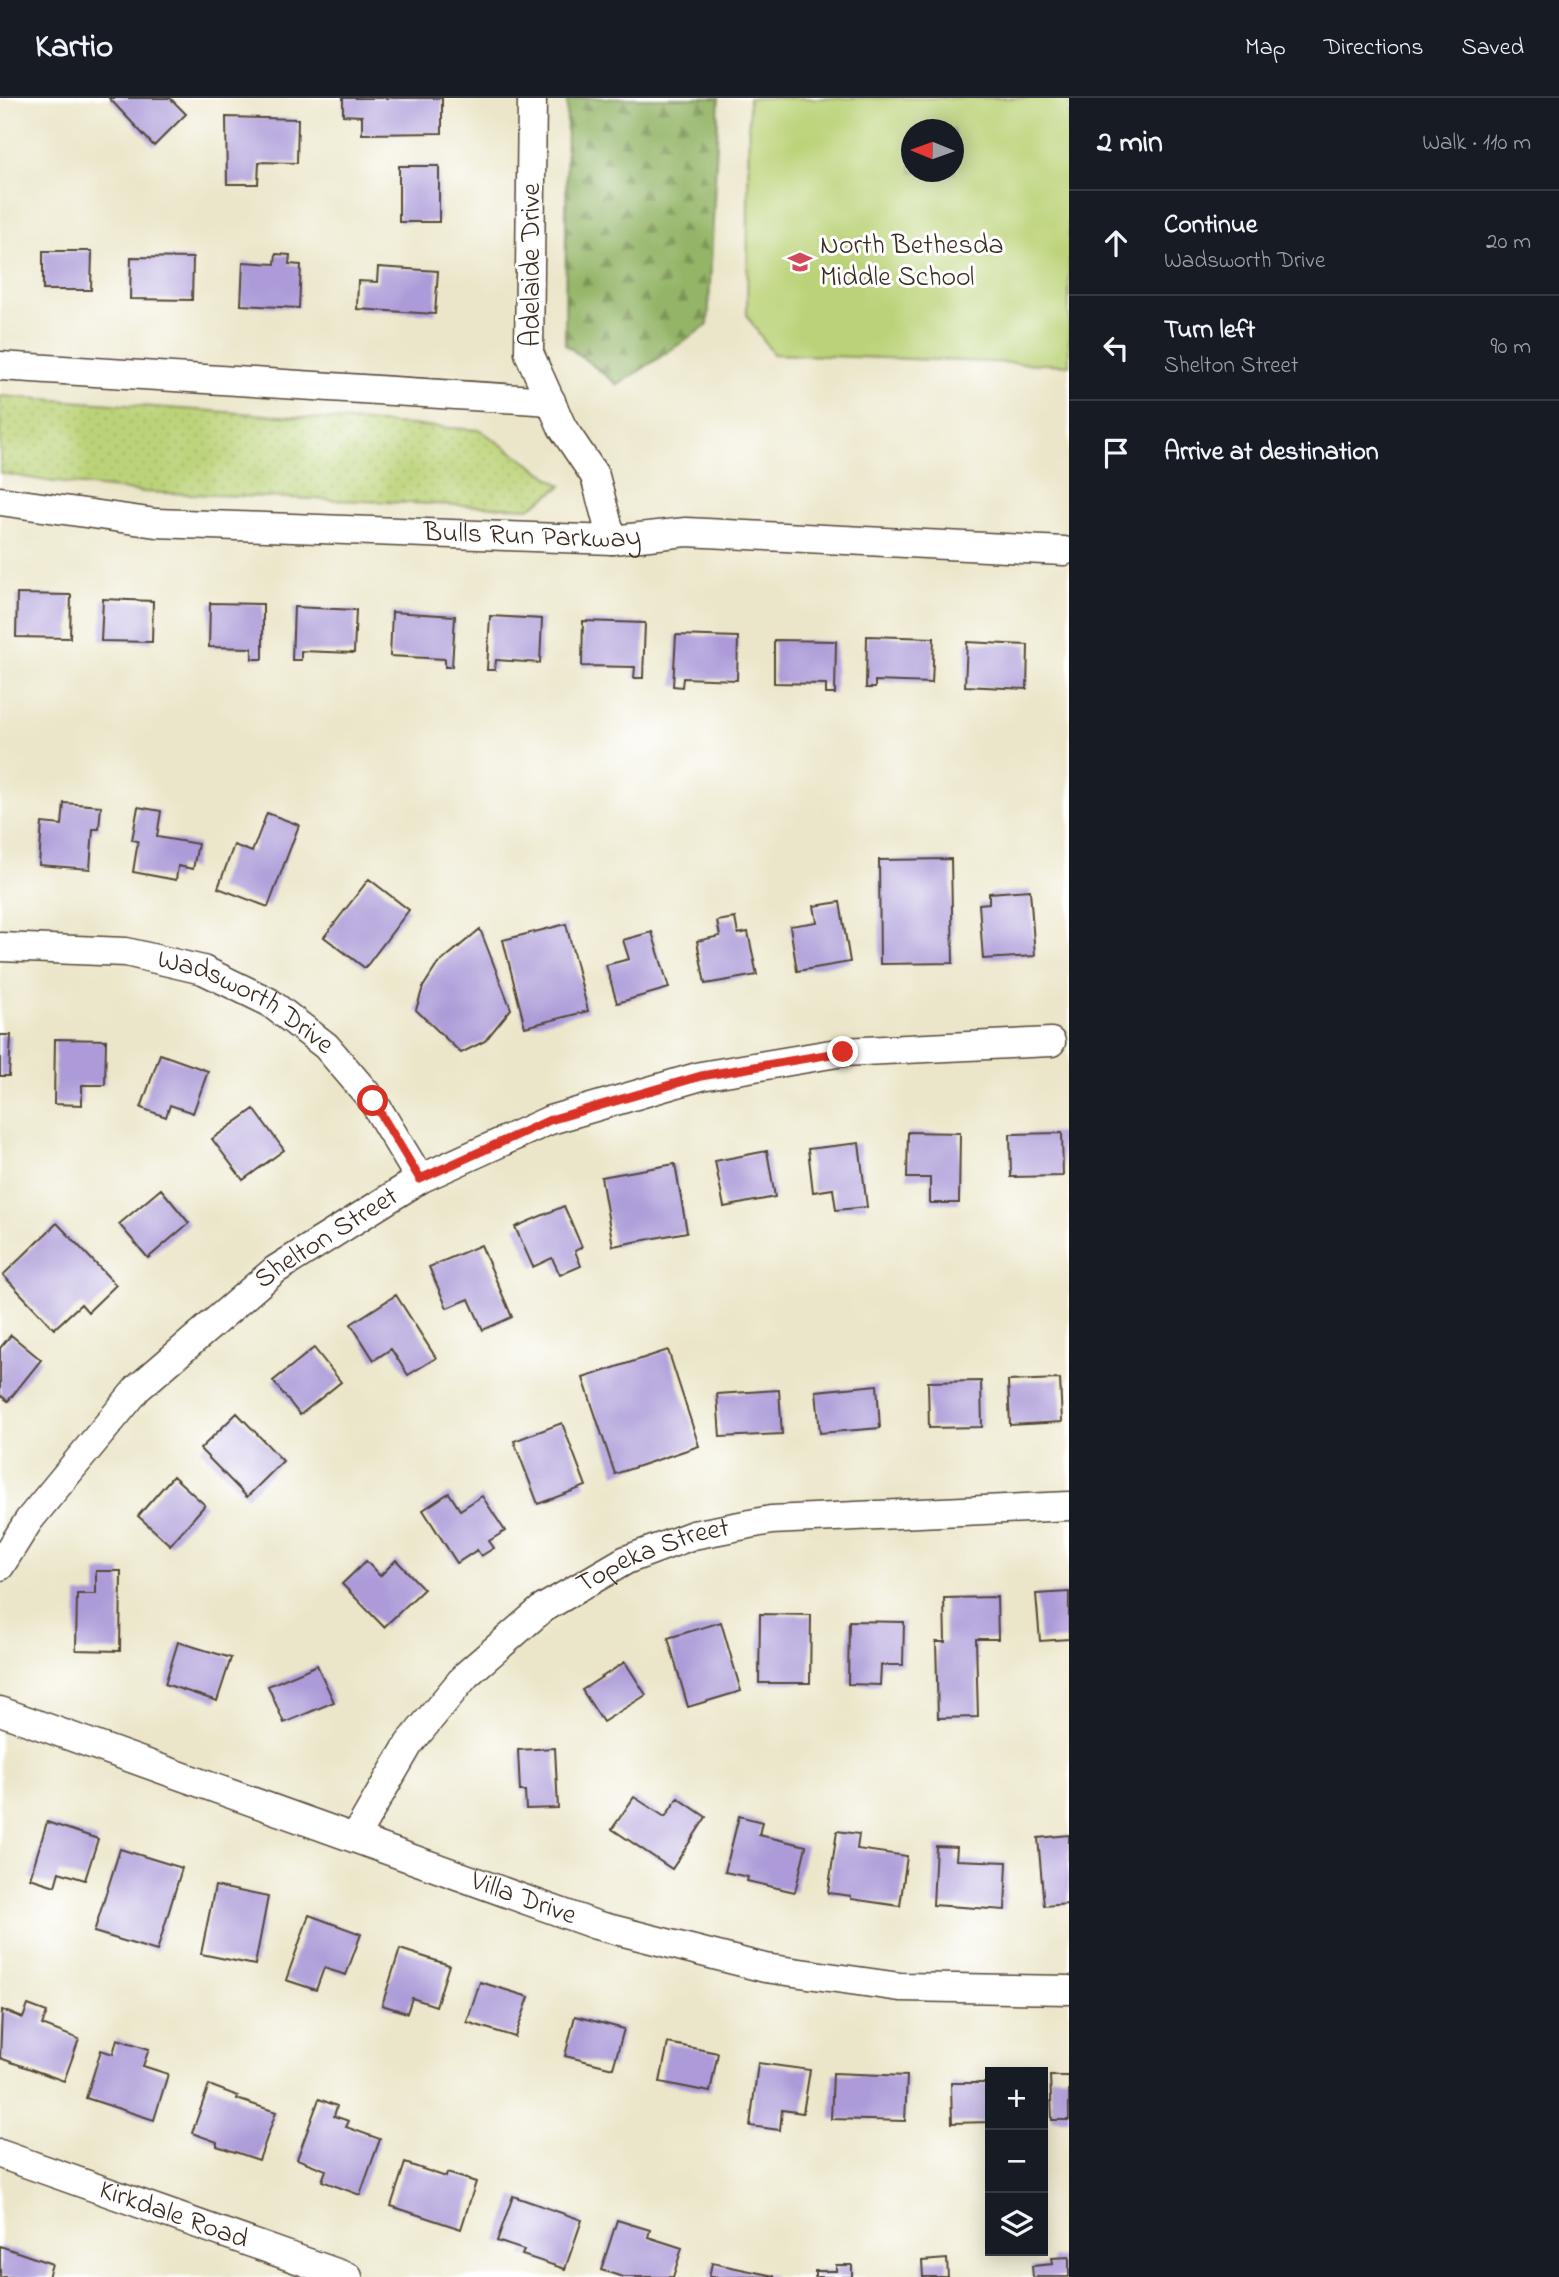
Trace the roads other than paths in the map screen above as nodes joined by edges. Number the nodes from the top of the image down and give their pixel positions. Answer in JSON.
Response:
{"nodes":[{"id":1,"x":532,"y":98,"type":"edge"},
{"id":2,"x":0,"y":366,"type":"edge"},
{"id":3,"x":551,"y":401,"type":"junction"},
{"id":4,"x":0,"y":500,"type":"edge"},
{"id":5,"x":612,"y":540,"type":"junction"},
{"id":6,"x":1064,"y":551,"type":"dead end"},
{"id":7,"x":0,"y":947,"type":"edge"},
{"id":8,"x":1051,"y":1042,"type":"dead end"},
{"id":9,"x":420,"y":1179,"type":"junction"},
{"id":10,"x":1069,"y":1506,"type":"edge"},
{"id":11,"x":0,"y":1566,"type":"edge"},
{"id":12,"x":0,"y":1712,"type":"edge"},
{"id":13,"x":355,"y":1837,"type":"junction"},
{"id":14,"x":1069,"y":1990,"type":"edge"},
{"id":15,"x":0,"y":2154,"type":"edge"},
{"id":16,"x":348,"y":2277,"type":"edge"}],
"edges":[{"from":1,"to":3,"type":"street","name":"Adelaide Drive"},
{"from":2,"to":3,"type":"street"},
{"from":3,"to":5,"type":"street","name":"Adelaide Drive"},
{"from":4,"to":5,"type":"street","name":"Bulls Run Parkway"},
{"from":5,"to":6,"type":"street","name":"Bulls Run Parkway"},
{"from":7,"to":9,"type":"street","name":"Wadsworth Drive"},
{"from":8,"to":9,"type":"street","name":"Shelton Street"},
{"from":9,"to":11,"type":"street","name":"Shelton Street"},
{"from":10,"to":13,"type":"street","name":"Topeka Street"},
{"from":12,"to":13,"type":"street","name":"Villa Drive"},
{"from":13,"to":14,"type":"street","name":"Villa Drive"},
{"from":15,"to":16,"type":"street","name":"Kirkdale Road"}]}
